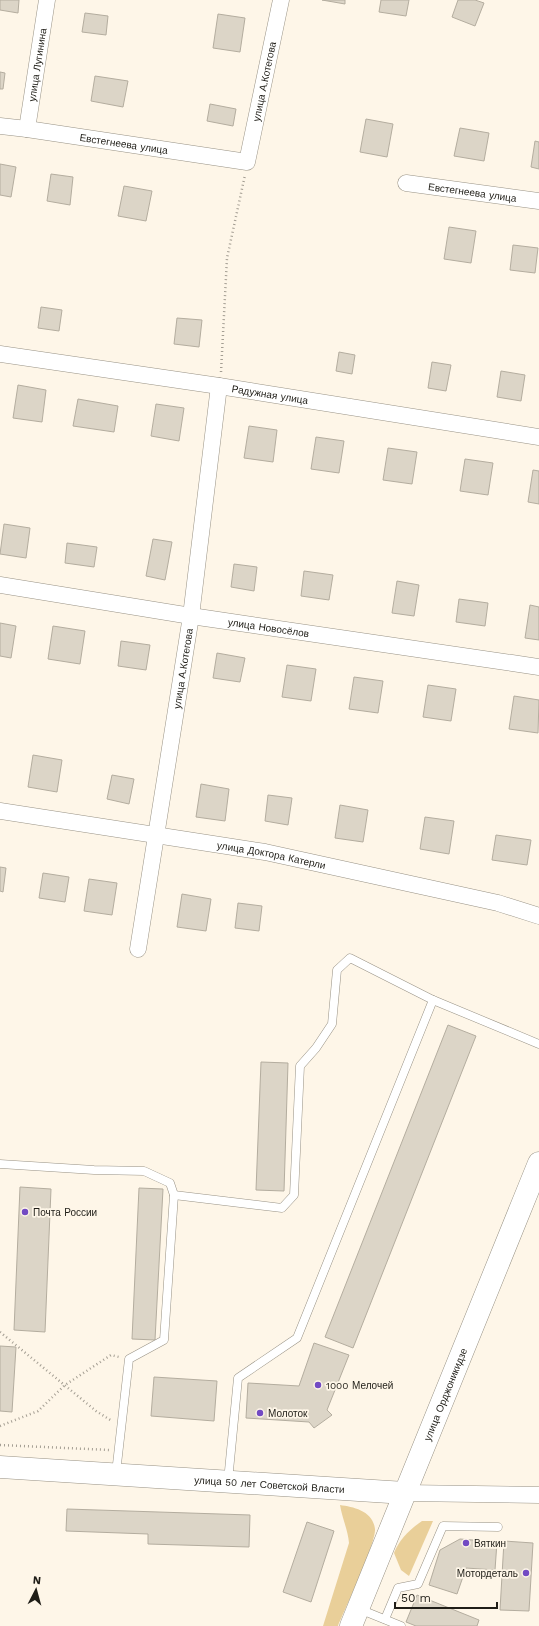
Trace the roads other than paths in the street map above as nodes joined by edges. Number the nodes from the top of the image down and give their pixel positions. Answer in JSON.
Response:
{"nodes":[{"id":1,"x":47,"y":0,"type":"edge"},
{"id":2,"x":281,"y":0,"type":"edge"},
{"id":3,"x":0,"y":126,"type":"edge"},
{"id":4,"x":27,"y":129,"type":"junction"},
{"id":5,"x":247,"y":162,"type":"joint"},
{"id":6,"x":406,"y":183,"type":"dead end"},
{"id":7,"x":539,"y":201,"type":"edge"},
{"id":8,"x":0,"y":354,"type":"edge"},
{"id":9,"x":219,"y":386,"type":"junction"},
{"id":10,"x":539,"y":437,"type":"edge"},
{"id":11,"x":0,"y":585,"type":"edge"},
{"id":12,"x":190,"y":616,"type":"junction"},
{"id":13,"x":538,"y":667,"type":"edge"},
{"id":14,"x":0,"y":811,"type":"edge"},
{"id":15,"x":156,"y":836,"type":"junction"},
{"id":16,"x":539,"y":916,"type":"edge"},
{"id":17,"x":138,"y":949,"type":"dead end"},
{"id":18,"x":433,"y":1000,"type":"junction"},
{"id":19,"x":539,"y":1044,"type":"edge"},
{"id":20,"x":539,"y":1163,"type":"edge"},
{"id":21,"x":0,"y":1164,"type":"edge"},
{"id":22,"x":174,"y":1195,"type":"junction"},
{"id":23,"x":0,"y":1467,"type":"edge"},
{"id":24,"x":116,"y":1475,"type":"junction"},
{"id":25,"x":228,"y":1482,"type":"junction"},
{"id":26,"x":405,"y":1493,"type":"junction"},
{"id":27,"x":539,"y":1495,"type":"edge"},
{"id":28,"x":498,"y":1527,"type":"dead end"},
{"id":29,"x":355,"y":1617,"type":"edge"},
{"id":30,"x":385,"y":1620,"type":"junction"},
{"id":31,"x":401,"y":1626,"type":"edge"}],
"edges":[{"from":1,"to":4,"type":"street","name":"улица Лугинина"},
{"from":2,"to":5,"type":"street","name":"улица А.Котегова"},
{"from":3,"to":4,"type":"street","name":"Евстегнеева улица"},
{"from":4,"to":5,"type":"street","name":"Евстегнеева улица"},
{"from":6,"to":7,"type":"street","name":"Евстегнеева улица"},
{"from":8,"to":9,"type":"street","name":"Радужная улица"},
{"from":9,"to":10,"type":"street","name":"Радужная улица"},
{"from":9,"to":12,"type":"street","name":"улица А.Котегова"},
{"from":11,"to":12,"type":"street","name":"улица Новосёлов"},
{"from":12,"to":13,"type":"street","name":"улица Новосёлов"},
{"from":12,"to":15,"type":"street","name":"улица А.Котегова"},
{"from":14,"to":15,"type":"street","name":"улица Доктора Катерли"},
{"from":15,"to":16,"type":"street","name":"улица Доктора Катерли"},
{"from":15,"to":17,"type":"street","name":"улица А.Котегова"},
{"from":18,"to":19,"type":"lane"},
{"from":18,"to":22,"type":"lane"},
{"from":18,"to":25,"type":"lane"},
{"from":20,"to":26,"type":"main road","name":"улица Орджоникидзе"},
{"from":21,"to":22,"type":"lane"},
{"from":22,"to":24,"type":"lane"},
{"from":23,"to":24,"type":"main road","name":"улица 50 лет Советской Власти"},
{"from":24,"to":25,"type":"main road","name":"улица 50 лет Советской Власти"},
{"from":25,"to":26,"type":"main road","name":"улица 50 лет Советской Власти"},
{"from":26,"to":27,"type":"street","name":"улица 50 лет Советской Власти"},
{"from":26,"to":29,"type":"main road","name":"улица Орджоникидзе"},
{"from":28,"to":30,"type":"lane"},
{"from":29,"to":30,"type":"lane"},
{"from":30,"to":31,"type":"lane"}]}
